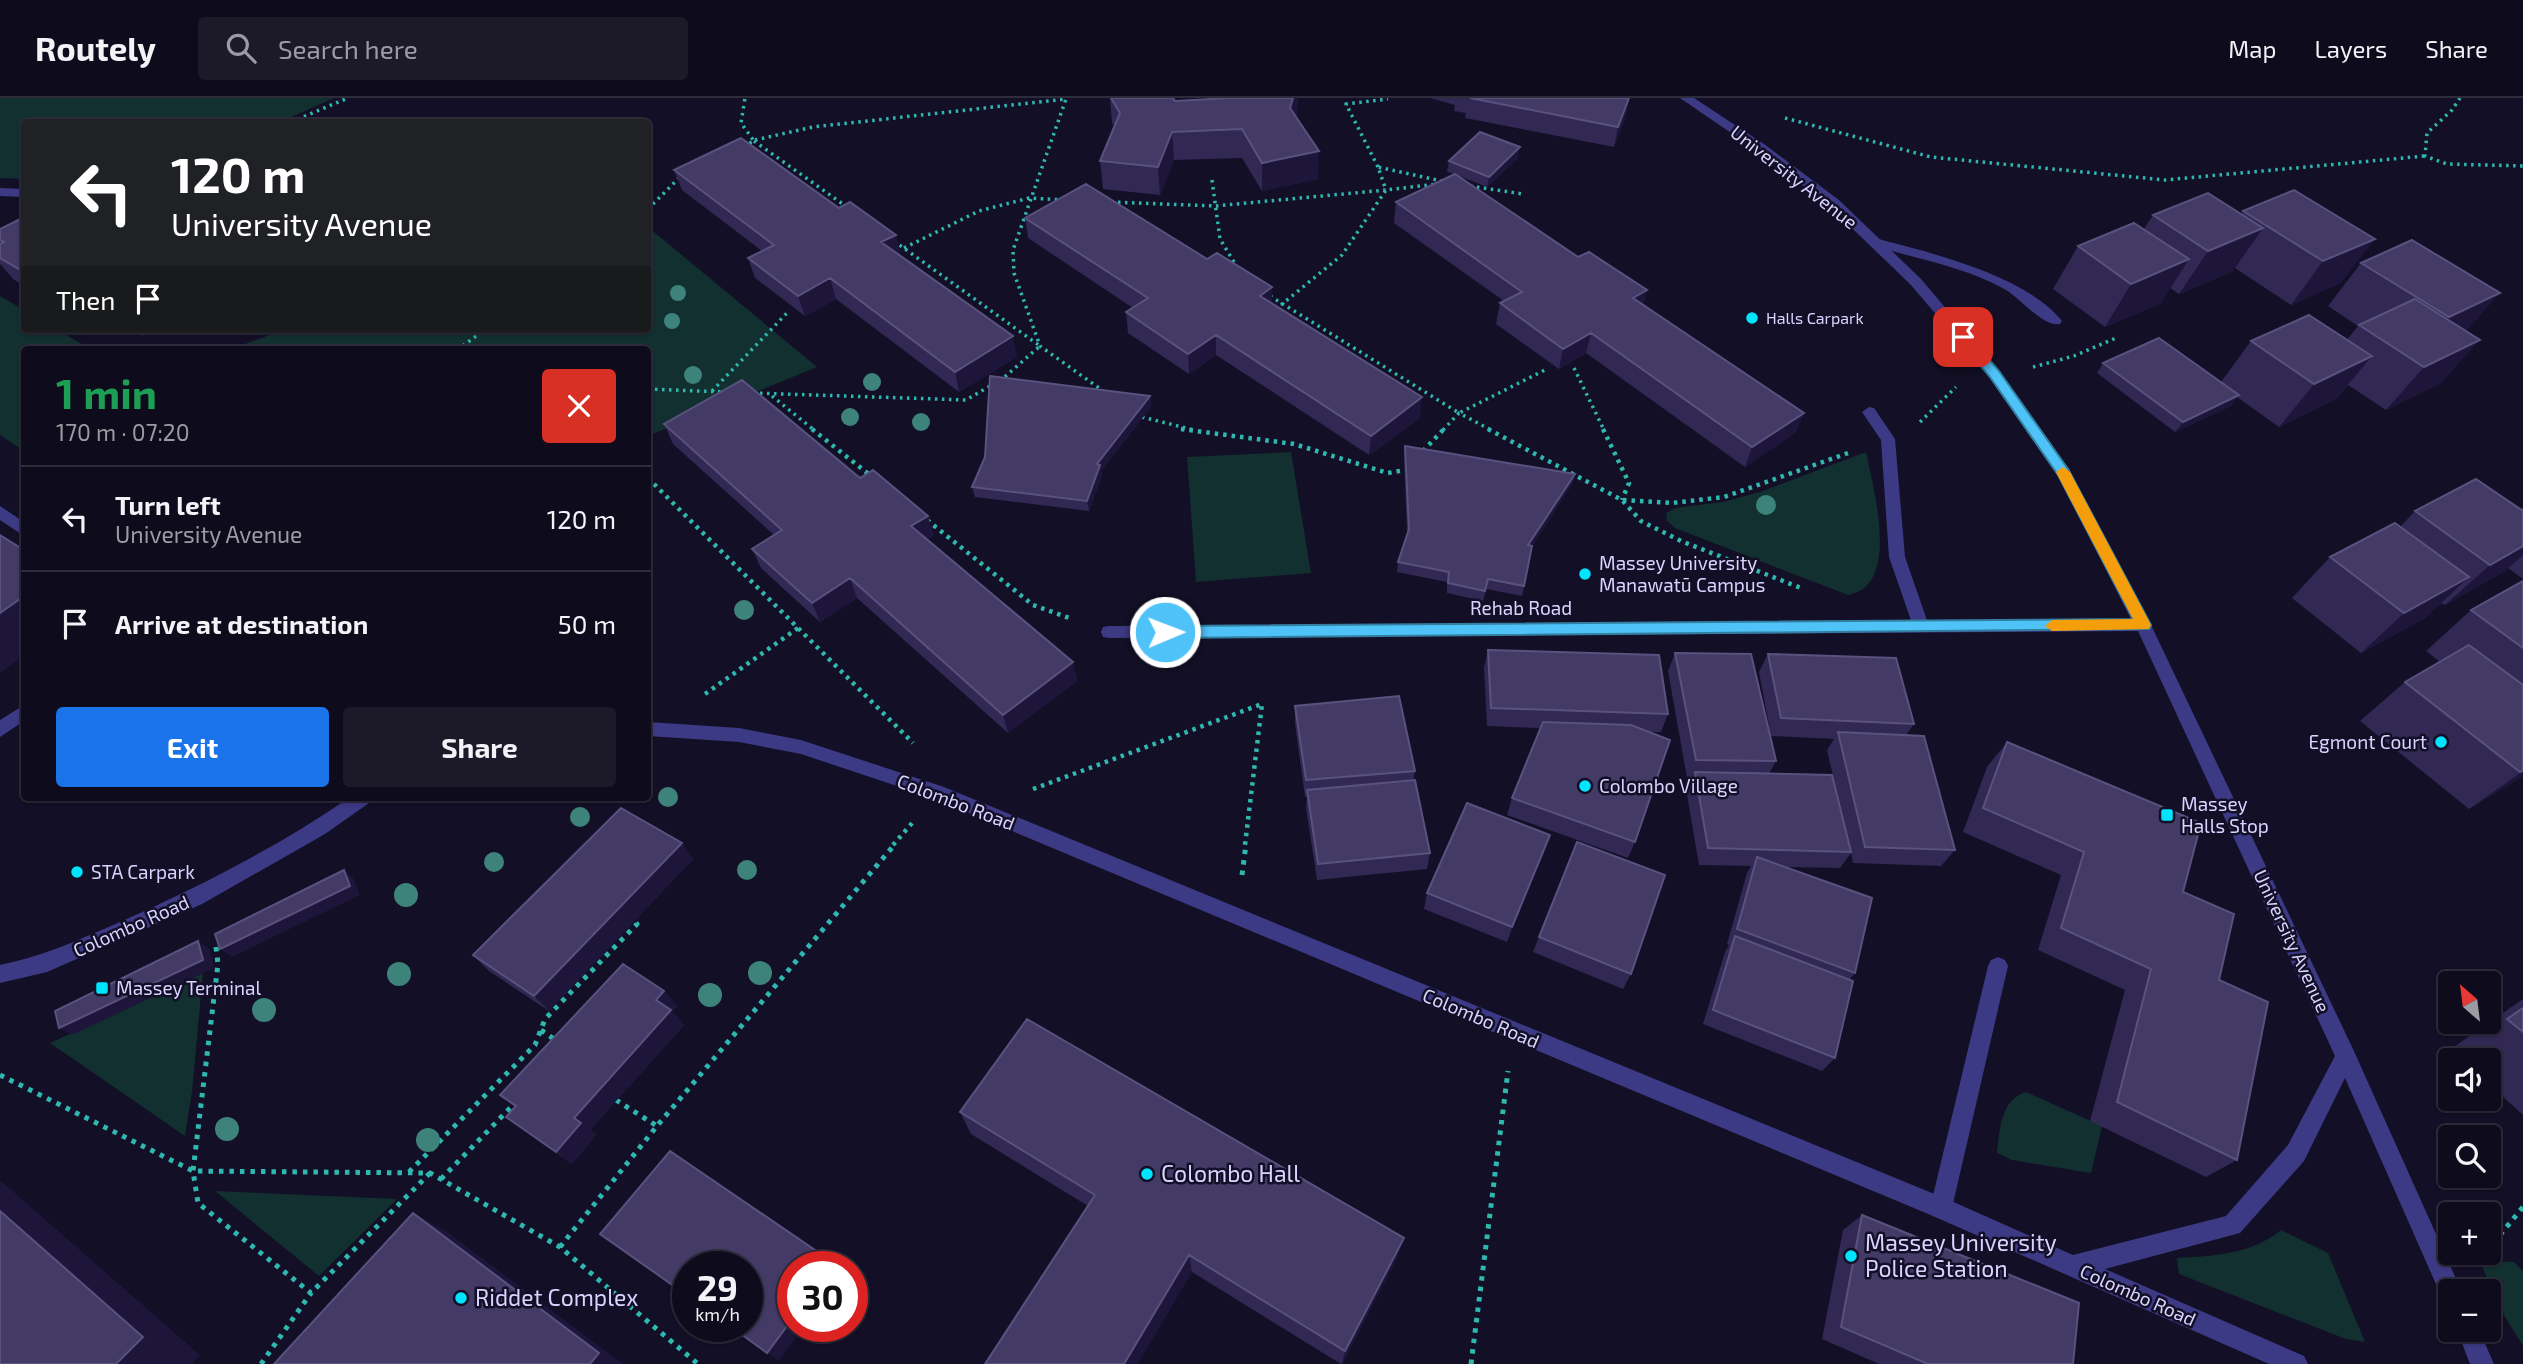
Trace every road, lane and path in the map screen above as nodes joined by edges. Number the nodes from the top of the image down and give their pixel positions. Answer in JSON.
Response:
{"nodes":[{"id":1,"x":348,"y":98,"type":"edge"},
{"id":2,"x":745,"y":98,"type":"edge"},
{"id":3,"x":1686,"y":98,"type":"edge"},
{"id":4,"x":2460,"y":98,"type":"edge"},
{"id":5,"x":1388,"y":99,"type":"edge"},
{"id":6,"x":1779,"y":117,"type":"dead end"},
{"id":7,"x":298,"y":119,"type":"edge"},
{"id":8,"x":754,"y":141,"type":"junction"},
{"id":9,"x":743,"y":146,"type":"edge"},
{"id":10,"x":2424,"y":156,"type":"junction"},
{"id":11,"x":2523,"y":166,"type":"edge"},
{"id":12,"x":1378,"y":167,"type":"junction"},
{"id":13,"x":684,"y":173,"type":"edge"},
{"id":14,"x":1212,"y":180,"type":"dead end"},
{"id":15,"x":1461,"y":184,"type":"edge"},
{"id":16,"x":1386,"y":190,"type":"junction"},
{"id":17,"x":0,"y":192,"type":"edge"},
{"id":18,"x":21,"y":193,"type":"edge"},
{"id":19,"x":1523,"y":194,"type":"dead end"},
{"id":20,"x":1030,"y":198,"type":"junction"},
{"id":21,"x":1069,"y":200,"type":"edge"},
{"id":22,"x":1109,"y":201,"type":"edge"},
{"id":23,"x":651,"y":206,"type":"edge"},
{"id":24,"x":1215,"y":206,"type":"junction"},
{"id":25,"x":850,"y":210,"type":"edge"},
{"id":26,"x":893,"y":240,"type":"edge"},
{"id":27,"x":1875,"y":242,"type":"junction"},
{"id":28,"x":904,"y":248,"type":"junction"},
{"id":29,"x":1240,"y":271,"type":"edge"},
{"id":30,"x":1260,"y":288,"type":"edge"},
{"id":31,"x":1281,"y":305,"type":"junction"},
{"id":32,"x":788,"y":313,"type":"edge"},
{"id":33,"x":2055,"y":321,"type":"dead end"},
{"id":34,"x":480,"y":333,"type":"edge"},
{"id":35,"x":2116,"y":338,"type":"dead end"},
{"id":36,"x":463,"y":346,"type":"edge"},
{"id":37,"x":1040,"y":346,"type":"junction"},
{"id":38,"x":2030,"y":367,"type":"dead end"},
{"id":39,"x":1574,"y":368,"type":"edge"},
{"id":40,"x":1547,"y":369,"type":"dead end"},
{"id":41,"x":1960,"y":384,"type":"dead end"},
{"id":42,"x":651,"y":389,"type":"edge"},
{"id":43,"x":712,"y":392,"type":"junction"},
{"id":44,"x":735,"y":393,"type":"edge"},
{"id":45,"x":746,"y":393,"type":"edge"},
{"id":46,"x":770,"y":394,"type":"junction"},
{"id":47,"x":1111,"y":396,"type":"edge"},
{"id":48,"x":1869,"y":412,"type":"dead end"},
{"id":49,"x":1459,"y":413,"type":"junction"},
{"id":50,"x":1142,"y":417,"type":"edge"},
{"id":51,"x":1888,"y":439,"type":"junction"},
{"id":52,"x":1416,"y":458,"type":"edge"},
{"id":53,"x":1405,"y":470,"type":"edge"},
{"id":54,"x":875,"y":478,"type":"edge"},
{"id":55,"x":651,"y":481,"type":"edge"},
{"id":56,"x":1622,"y":500,"type":"junction"},
{"id":57,"x":0,"y":512,"type":"edge"},
{"id":58,"x":917,"y":512,"type":"edge"},
{"id":59,"x":21,"y":528,"type":"edge"},
{"id":60,"x":1808,"y":591,"type":"dead end"},
{"id":61,"x":2143,"y":625,"type":"junction"},
{"id":62,"x":1921,"y":626,"type":"junction"},
{"id":63,"x":798,"y":628,"type":"junction"},
{"id":64,"x":1109,"y":632,"type":"joint"},
{"id":65,"x":21,"y":714,"type":"edge"},
{"id":66,"x":652,"y":729,"type":"edge"},
{"id":67,"x":0,"y":730,"type":"edge"},
{"id":68,"x":914,"y":744,"type":"dead end"},
{"id":69,"x":1032,"y":789,"type":"dead end"},
{"id":70,"x":938,"y":792,"type":"junction"},
{"id":71,"x":359,"y":801,"type":"edge"},
{"id":72,"x":1242,"y":875,"type":"dead end"},
{"id":73,"x":634,"y":922,"type":"edge"},
{"id":74,"x":216,"y":947,"type":"edge"},
{"id":75,"x":1998,"y":966,"type":"dead end"},
{"id":76,"x":0,"y":974,"type":"edge"},
{"id":77,"x":541,"y":1030,"type":"junction"},
{"id":78,"x":568,"y":1049,"type":"edge"},
{"id":79,"x":2346,"y":1056,"type":"junction"},
{"id":80,"x":1508,"y":1070,"type":"dead end"},
{"id":81,"x":0,"y":1075,"type":"edge"},
{"id":82,"x":525,"y":1093,"type":"edge"},
{"id":83,"x":616,"y":1100,"type":"edge"},
{"id":84,"x":657,"y":1126,"type":"junction"},
{"id":85,"x":193,"y":1171,"type":"junction"},
{"id":86,"x":408,"y":1172,"type":"junction"},
{"id":87,"x":430,"y":1173,"type":"junction"},
{"id":88,"x":441,"y":1179,"type":"junction"},
{"id":89,"x":2523,"y":1207,"type":"edge"},
{"id":90,"x":1941,"y":1208,"type":"junction"},
{"id":91,"x":2501,"y":1234,"type":"edge"},
{"id":92,"x":560,"y":1247,"type":"junction"},
{"id":93,"x":2072,"y":1266,"type":"junction"},
{"id":94,"x":2445,"y":1279,"type":"edge"},
{"id":95,"x":311,"y":1293,"type":"junction"},
{"id":96,"x":2473,"y":1342,"type":"edge"},
{"id":97,"x":261,"y":1364,"type":"edge"},
{"id":98,"x":698,"y":1364,"type":"edge"},
{"id":99,"x":1471,"y":1364,"type":"edge"},
{"id":100,"x":2297,"y":1364,"type":"edge"},
{"id":101,"x":2482,"y":1364,"type":"edge"}],
"edges":[{"from":1,"to":7,"type":"path"},
{"from":2,"to":8,"type":"path"},
{"from":3,"to":27,"type":"street","name":"University Avenue"},
{"from":4,"to":10,"type":"path"},
{"from":5,"to":12,"type":"path"},
{"from":6,"to":10,"type":"path"},
{"from":8,"to":9,"type":"path"},
{"from":8,"to":20,"type":"path"},
{"from":8,"to":25,"type":"path"},
{"from":10,"to":11,"type":"path"},
{"from":12,"to":16,"type":"path"},
{"from":12,"to":16,"type":"path"},
{"from":13,"to":23,"type":"path"},
{"from":14,"to":24,"type":"path"},
{"from":15,"to":19,"type":"path"},
{"from":16,"to":24,"type":"path"},
{"from":16,"to":31,"type":"path"},
{"from":17,"to":18,"type":"street"},
{"from":20,"to":21,"type":"path"},
{"from":20,"to":28,"type":"path"},
{"from":20,"to":37,"type":"path"},
{"from":22,"to":24,"type":"path"},
{"from":24,"to":29,"type":"path"},
{"from":26,"to":28,"type":"path"},
{"from":27,"to":33,"type":"street"},
{"from":27,"to":61,"type":"street","name":"University Avenue"},
{"from":28,"to":37,"type":"path"},
{"from":30,"to":31,"type":"path"},
{"from":31,"to":49,"type":"path"},
{"from":32,"to":43,"type":"path"},
{"from":34,"to":36,"type":"path"},
{"from":35,"to":38,"type":"path"},
{"from":37,"to":46,"type":"path"},
{"from":37,"to":47,"type":"path"},
{"from":39,"to":56,"type":"path"},
{"from":40,"to":49,"type":"path"},
{"from":41,"to":51,"type":"path"},
{"from":42,"to":43,"type":"path"},
{"from":43,"to":44,"type":"path"},
{"from":45,"to":46,"type":"path"},
{"from":46,"to":54,"type":"path"},
{"from":48,"to":51,"type":"street"},
{"from":49,"to":52,"type":"path"},
{"from":49,"to":56,"type":"path"},
{"from":50,"to":53,"type":"path"},
{"from":51,"to":56,"type":"path"},
{"from":51,"to":62,"type":"street"},
{"from":55,"to":63,"type":"path"},
{"from":56,"to":60,"type":"path"},
{"from":57,"to":59,"type":"street"},
{"from":58,"to":64,"type":"path"},
{"from":61,"to":62,"type":"street","name":"Rehab Road"},
{"from":61,"to":79,"type":"street","name":"University Avenue"},
{"from":62,"to":64,"type":"street","name":"Rehab Road"},
{"from":63,"to":66,"type":"path"},
{"from":63,"to":68,"type":"path"},
{"from":65,"to":67,"type":"street"},
{"from":66,"to":70,"type":"street","name":"Colombo Road"},
{"from":69,"to":72,"type":"path"},
{"from":70,"to":84,"type":"path"},
{"from":70,"to":90,"type":"street","name":"Colombo Road"},
{"from":71,"to":76,"type":"street","name":"Colombo Road"},
{"from":73,"to":77,"type":"path"},
{"from":74,"to":85,"type":"path"},
{"from":75,"to":90,"type":"street"},
{"from":77,"to":78,"type":"path"},
{"from":77,"to":86,"type":"path"},
{"from":79,"to":93,"type":"street"},
{"from":79,"to":94,"type":"street","name":"University Avenue"},
{"from":80,"to":99,"type":"path"},
{"from":81,"to":85,"type":"path"},
{"from":82,"to":88,"type":"path"},
{"from":83,"to":84,"type":"path"},
{"from":84,"to":92,"type":"path"},
{"from":85,"to":86,"type":"path"},
{"from":85,"to":95,"type":"path"},
{"from":86,"to":87,"type":"path"},
{"from":87,"to":88,"type":"path"},
{"from":87,"to":95,"type":"path"},
{"from":88,"to":92,"type":"path"},
{"from":89,"to":91,"type":"path"},
{"from":90,"to":93,"type":"street","name":"Colombo Road"},
{"from":92,"to":98,"type":"path"},
{"from":93,"to":100,"type":"street","name":"Colombo Road"},
{"from":95,"to":97,"type":"path"},
{"from":96,"to":101,"type":"street"}]}
